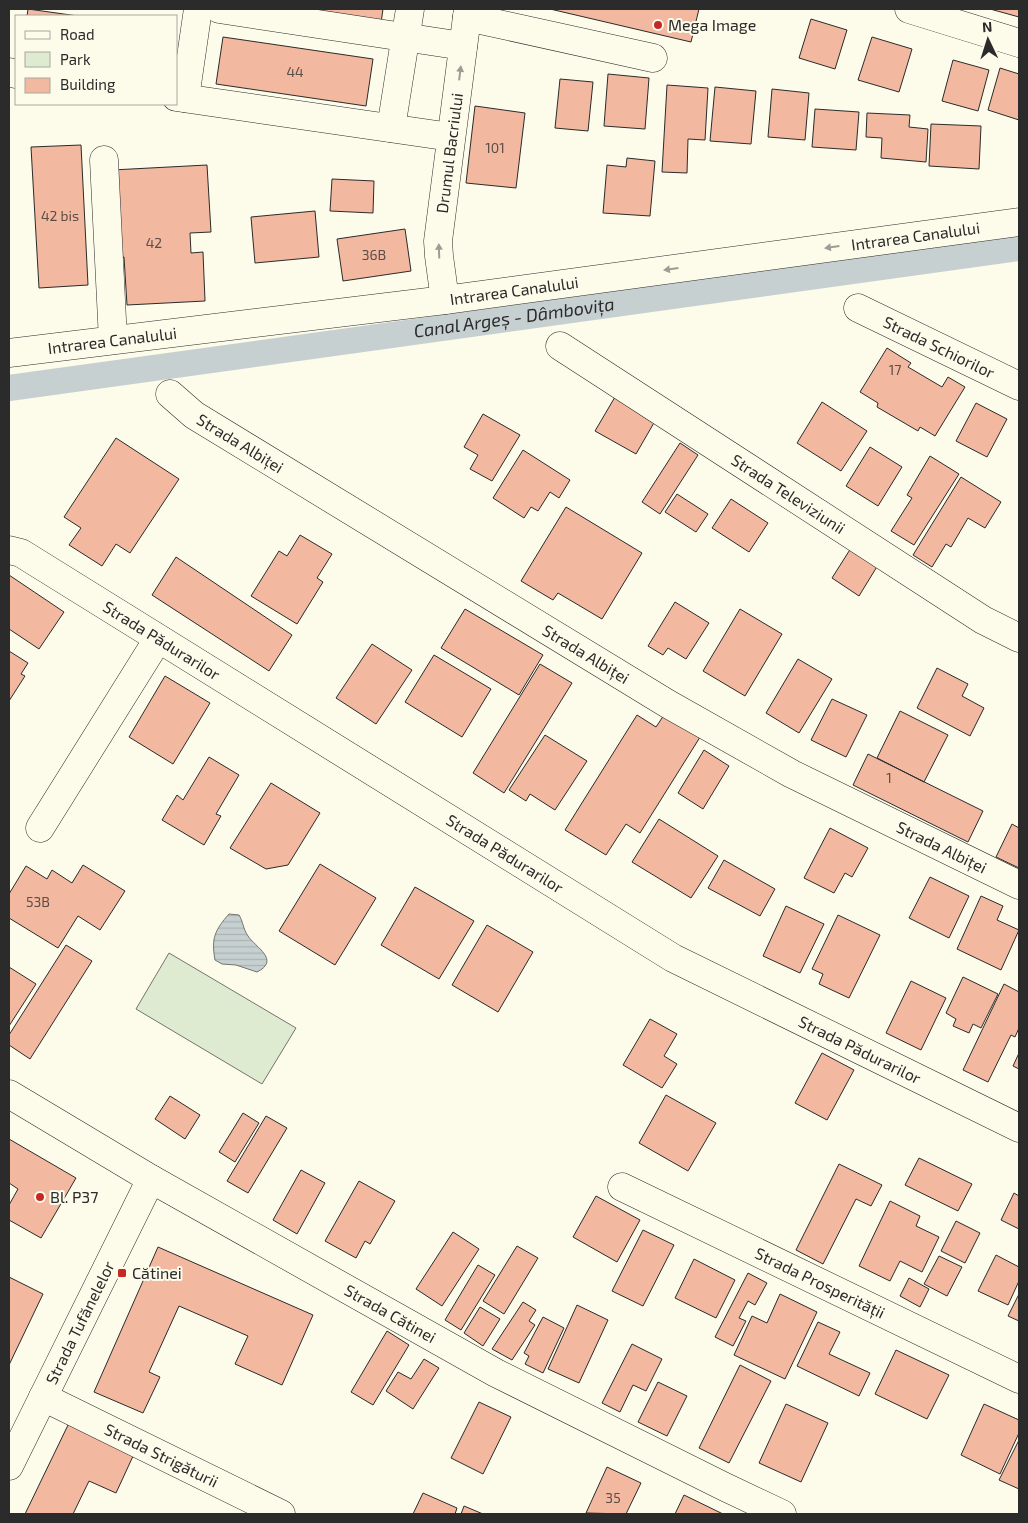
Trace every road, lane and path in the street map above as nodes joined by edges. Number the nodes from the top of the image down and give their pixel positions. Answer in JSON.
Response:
{"nodes":[{"id":1,"x":198,"y":9,"type":"edge"},
{"id":2,"x":219,"y":9,"type":"edge"},
{"id":3,"x":410,"y":9,"type":"edge"},
{"id":4,"x":908,"y":9,"type":"edge"},
{"id":5,"x":468,"y":13,"type":"edge"},
{"id":6,"x":406,"y":37,"type":"junction"},
{"id":7,"x":1019,"y":42,"type":"edge"},
{"id":8,"x":463,"y":46,"type":"junction"},
{"id":9,"x":653,"y":58,"type":"dead end"},
{"id":10,"x":181,"y":98,"type":"edge"},
{"id":11,"x":391,"y":128,"type":"junction"},
{"id":12,"x":451,"y":137,"type":"junction"},
{"id":13,"x":104,"y":160,"type":"dead end"},
{"id":14,"x":1019,"y":222,"type":"edge"},
{"id":15,"x":445,"y":300,"type":"junction"},
{"id":16,"x":858,"y":308,"type":"dead end"},
{"id":17,"x":113,"y":340,"type":"junction"},
{"id":18,"x":560,"y":346,"type":"dead end"},
{"id":19,"x":9,"y":353,"type":"edge"},
{"id":20,"x":1019,"y":386,"type":"edge"},
{"id":21,"x":170,"y":394,"type":"dead end"},
{"id":22,"x":9,"y":550,"type":"edge"},
{"id":23,"x":1019,"y":638,"type":"edge"},
{"id":24,"x":158,"y":639,"type":"junction"},
{"id":25,"x":40,"y":828,"type":"dead end"},
{"id":26,"x":1019,"y":885,"type":"edge"},
{"id":27,"x":9,"y":1094,"type":"edge"},
{"id":28,"x":1019,"y":1128,"type":"edge"},
{"id":29,"x":151,"y":1179,"type":"junction"},
{"id":30,"x":622,"y":1187,"type":"dead end"},
{"id":31,"x":1019,"y":1379,"type":"edge"},
{"id":32,"x":43,"y":1397,"type":"junction"},
{"id":33,"x":9,"y":1466,"type":"edge"},
{"id":34,"x":281,"y":1514,"type":"edge"},
{"id":35,"x":782,"y":1514,"type":"edge"}],
"edges":[{"from":1,"to":10,"type":"street"},
{"from":2,"to":6,"type":"street"},
{"from":3,"to":6,"type":"street"},
{"from":4,"to":7,"type":"street"},
{"from":5,"to":8,"type":"street","name":"Drumul Bacriului"},
{"from":5,"to":9,"type":"street"},
{"from":6,"to":8,"type":"street"},
{"from":6,"to":11,"type":"street"},
{"from":12,"to":8,"type":"street","name":"Drumul Bacriului","one_way":true},
{"from":10,"to":11,"type":"street"},
{"from":11,"to":12,"type":"street"},
{"from":15,"to":12,"type":"street","name":"Drumul Bacriului","one_way":true},
{"from":13,"to":17,"type":"street"},
{"from":14,"to":15,"type":"street","name":"Intrarea Canalului","one_way":true},
{"from":15,"to":17,"type":"street","name":"Intrarea Canalului"},
{"from":16,"to":20,"type":"street","name":"Strada Schiorilor"},
{"from":17,"to":19,"type":"street","name":"Intrarea Canalului"},
{"from":18,"to":23,"type":"street","name":"Strada Televiziunii"},
{"from":21,"to":26,"type":"street","name":"Strada Albiței"},
{"from":22,"to":24,"type":"street","name":"Strada Pădurarilor"},
{"from":24,"to":25,"type":"street"},
{"from":24,"to":28,"type":"street","name":"Strada Pădurarilor"},
{"from":27,"to":29,"type":"street","name":"Strada Cătinei"},
{"from":29,"to":32,"type":"street","name":"Strada Tufănelelor"},
{"from":29,"to":35,"type":"street","name":"Strada Cătinei"},
{"from":30,"to":31,"type":"street","name":"Strada Prosperității"},
{"from":32,"to":33,"type":"street","name":"Strada Tufănelelor"},
{"from":32,"to":34,"type":"street","name":"Strada Strigăturii"}]}
